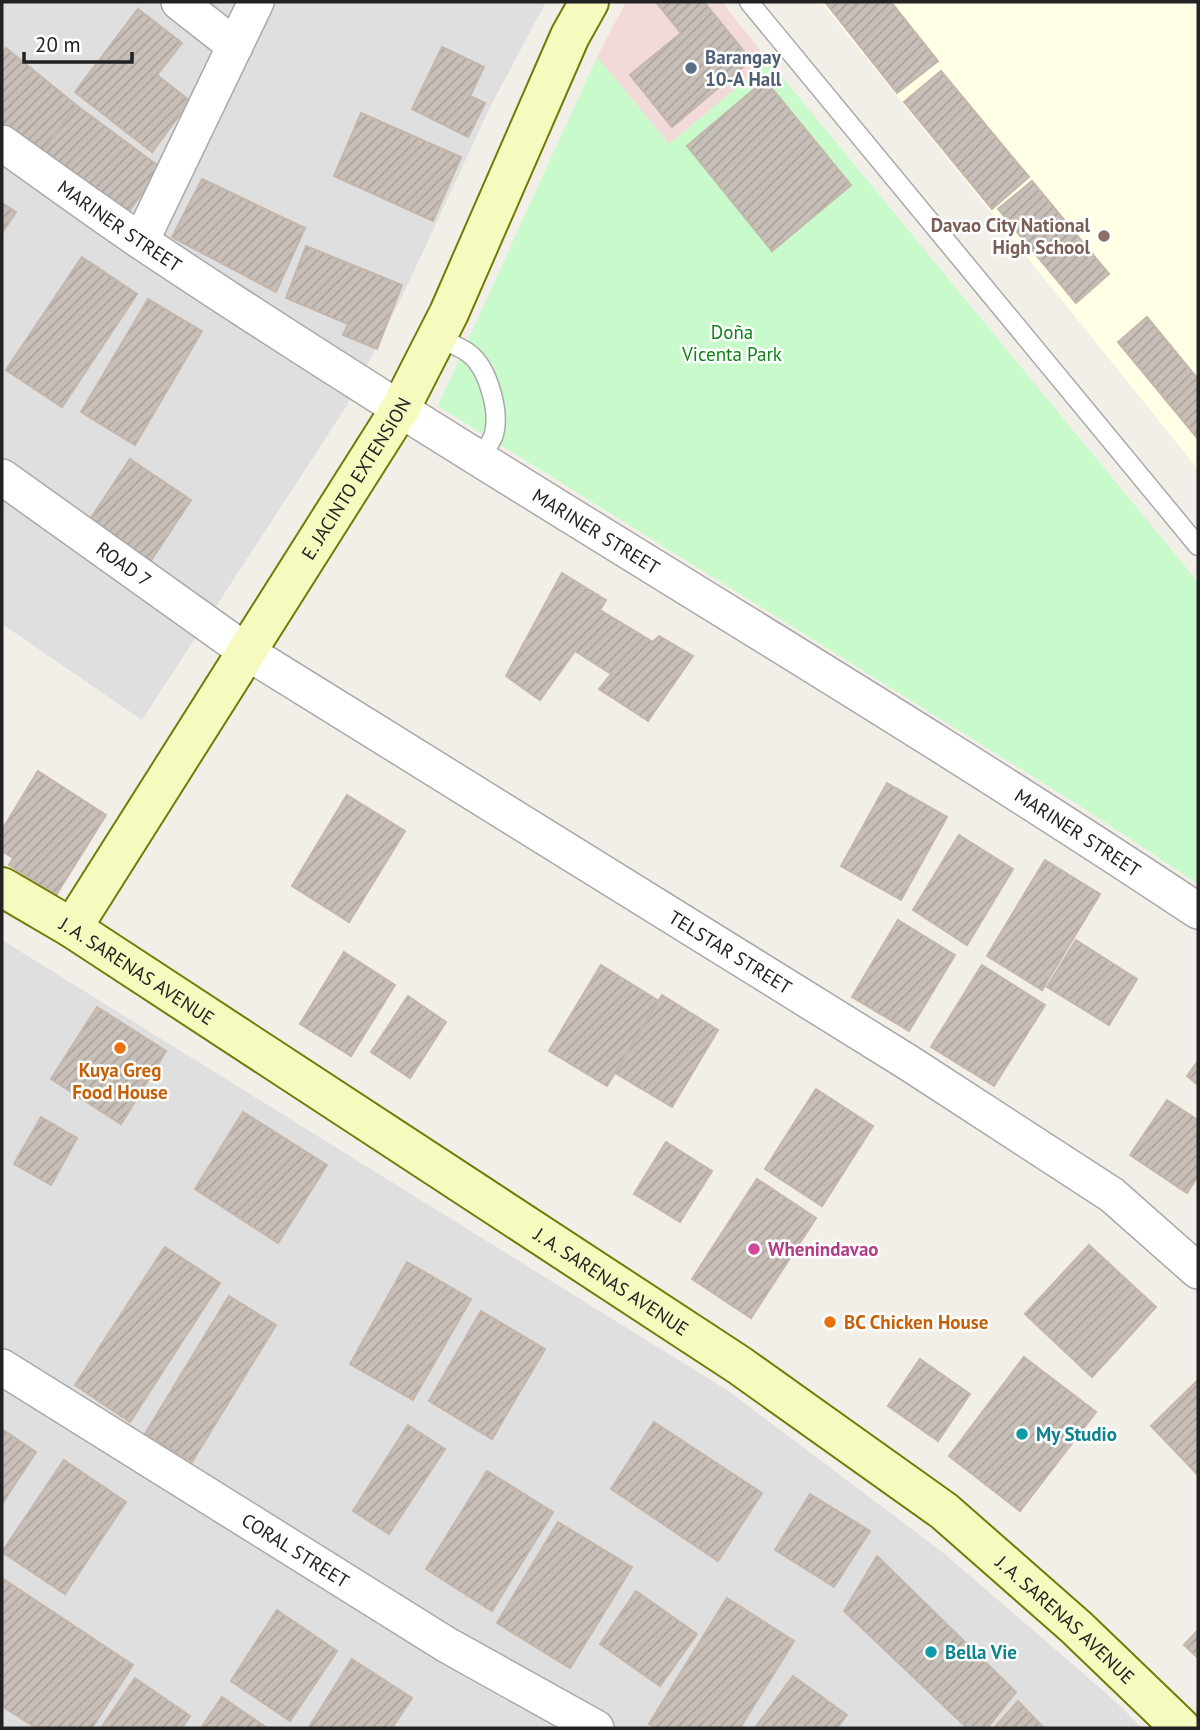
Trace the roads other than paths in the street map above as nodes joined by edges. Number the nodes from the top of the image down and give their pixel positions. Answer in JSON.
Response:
{"nodes":[{"id":1,"x":179,"y":2,"type":"edge"},
{"id":2,"x":256,"y":2,"type":"edge"},
{"id":3,"x":589,"y":2,"type":"edge"},
{"id":4,"x":749,"y":2,"type":"edge"},
{"id":5,"x":235,"y":46,"type":"junction"},
{"id":6,"x":2,"y":143,"type":"edge"},
{"id":7,"x":141,"y":241,"type":"junction"},
{"id":8,"x":437,"y":337,"type":"junction"},
{"id":9,"x":400,"y":409,"type":"junction"},
{"id":10,"x":480,"y":458,"type":"junction"},
{"id":11,"x":2,"y":477,"type":"edge"},
{"id":12,"x":1198,"y":546,"type":"edge"},
{"id":13,"x":247,"y":652,"type":"junction"},
{"id":14,"x":2,"y":887,"type":"edge"},
{"id":15,"x":1198,"y":911,"type":"edge"},
{"id":16,"x":72,"y":928,"type":"junction"},
{"id":17,"x":1198,"y":1271,"type":"edge"},
{"id":18,"x":2,"y":1367,"type":"edge"},
{"id":19,"x":596,"y":1728,"type":"edge"},
{"id":20,"x":1181,"y":1728,"type":"edge"}],
"edges":[{"from":1,"to":5,"type":"street"},
{"from":2,"to":5,"type":"street"},
{"from":3,"to":8,"type":"main road","name":"E. JACINTO EXTENSION"},
{"from":4,"to":12,"type":"lane"},
{"from":5,"to":7,"type":"street"},
{"from":6,"to":7,"type":"street","name":"MARINER STREET"},
{"from":7,"to":9,"type":"street","name":"MARINER STREET"},
{"from":8,"to":9,"type":"main road","name":"E. JACINTO EXTENSION"},
{"from":8,"to":10,"type":"lane"},
{"from":9,"to":10,"type":"street","name":"MARINER STREET"},
{"from":9,"to":13,"type":"main road","name":"E. JACINTO EXTENSION"},
{"from":10,"to":15,"type":"street","name":"MARINER STREET"},
{"from":11,"to":13,"type":"street","name":"ROAD 7"},
{"from":13,"to":16,"type":"main road","name":"E. JACINTO EXTENSION"},
{"from":13,"to":17,"type":"street","name":"TELSTAR STREET"},
{"from":14,"to":16,"type":"main road","name":"J. A. SARENAS AVENUE"},
{"from":16,"to":20,"type":"main road","name":"J. A. SARENAS AVENUE"},
{"from":18,"to":19,"type":"street","name":"CORAL STREET"}]}
